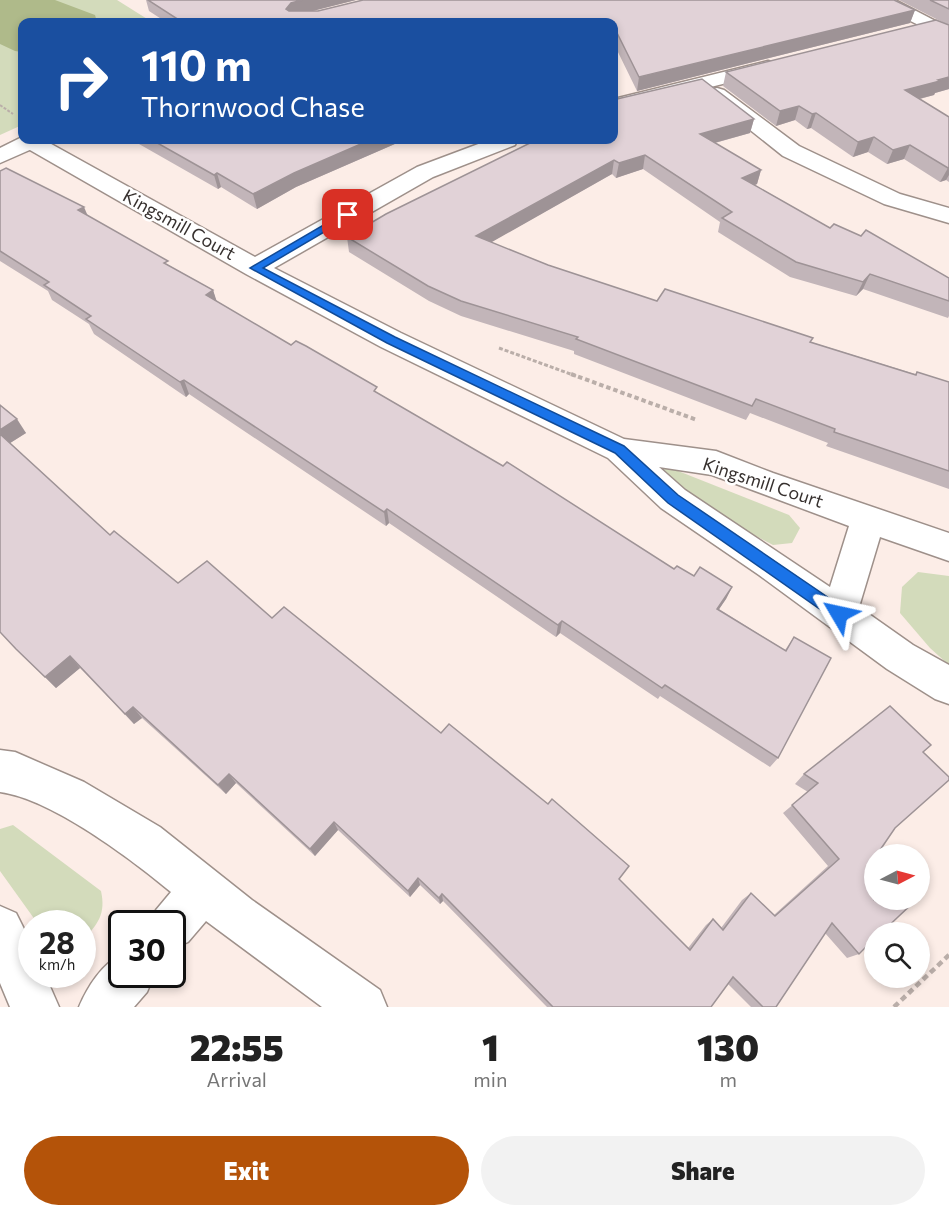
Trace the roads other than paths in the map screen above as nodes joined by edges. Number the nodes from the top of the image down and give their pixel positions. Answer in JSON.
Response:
{"nodes":[{"id":1,"x":882,"y":0,"type":"edge"},
{"id":2,"x":929,"y":26,"type":"junction"},
{"id":3,"x":901,"y":33,"type":"edge"},
{"id":4,"x":949,"y":36,"type":"edge"},
{"id":5,"x":782,"y":64,"type":"edge"},
{"id":6,"x":704,"y":84,"type":"junction"},
{"id":7,"x":618,"y":104,"type":"edge"},
{"id":8,"x":24,"y":144,"type":"edge"},
{"id":9,"x":39,"y":144,"type":"edge"},
{"id":10,"x":497,"y":144,"type":"edge"},
{"id":11,"x":0,"y":156,"type":"edge"},
{"id":12,"x":949,"y":216,"type":"edge"},
{"id":13,"x":255,"y":268,"type":"junction"},
{"id":14,"x":619,"y":450,"type":"junction"},
{"id":15,"x":868,"y":519,"type":"junction"},
{"id":16,"x":949,"y":547,"type":"edge"},
{"id":17,"x":839,"y":614,"type":"junction"},
{"id":18,"x":949,"y":686,"type":"edge"},
{"id":19,"x":0,"y":771,"type":"edge"},
{"id":20,"x":203,"y":890,"type":"junction"},
{"id":21,"x":186,"y":910,"type":"edge"},
{"id":22,"x":0,"y":929,"type":"edge"},
{"id":23,"x":119,"y":988,"type":"edge"},
{"id":24,"x":35,"y":1007,"type":"edge"},
{"id":25,"x":103,"y":1007,"type":"edge"},
{"id":26,"x":363,"y":1007,"type":"edge"}],
"edges":[{"from":1,"to":2,"type":"street"},
{"from":2,"to":3,"type":"street"},
{"from":2,"to":4,"type":"street"},
{"from":5,"to":6,"type":"street"},
{"from":6,"to":7,"type":"street"},
{"from":6,"to":12,"type":"street"},
{"from":8,"to":11,"type":"street"},
{"from":9,"to":13,"type":"street","name":"Kingsmill Court"},
{"from":10,"to":13,"type":"street"},
{"from":13,"to":14,"type":"street","name":"Kingsmill Court"},
{"from":14,"to":15,"type":"street","name":"Kingsmill Court"},
{"from":14,"to":17,"type":"street","name":"Kingsmill Court"},
{"from":15,"to":16,"type":"street","name":"Kingsmill Court"},
{"from":15,"to":17,"type":"street"},
{"from":17,"to":18,"type":"street","name":"Kingsmill Court"},
{"from":19,"to":20,"type":"street"},
{"from":20,"to":21,"type":"street"},
{"from":20,"to":26,"type":"street"},
{"from":22,"to":24,"type":"street"},
{"from":23,"to":25,"type":"street"}]}
